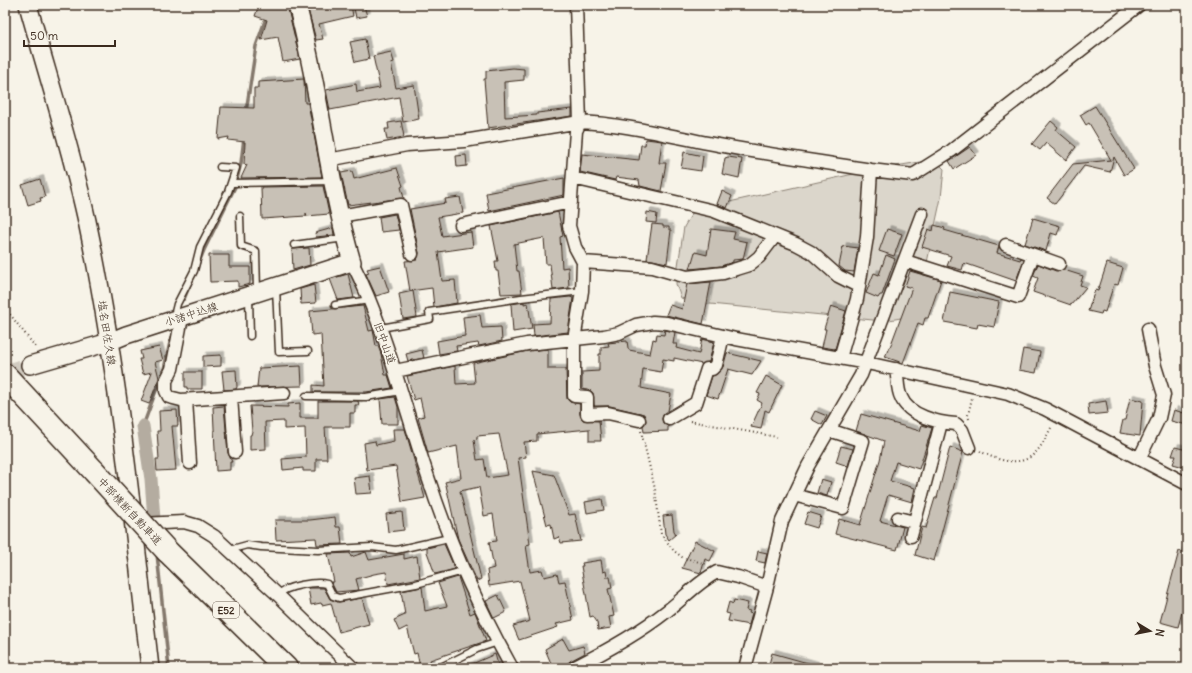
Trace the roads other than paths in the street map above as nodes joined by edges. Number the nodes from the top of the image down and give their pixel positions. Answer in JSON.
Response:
{"nodes":[{"id":1,"x":28,"y":5,"type":"edge"},
{"id":2,"x":297,"y":5,"type":"edge"},
{"id":3,"x":576,"y":5,"type":"edge"},
{"id":4,"x":1139,"y":5,"type":"edge"},
{"id":5,"x":580,"y":122,"type":"junction"},
{"id":6,"x":328,"y":160,"type":"junction"},
{"id":7,"x":220,"y":167,"type":"dead end"},
{"id":8,"x":870,"y":170,"type":"junction"},
{"id":9,"x":573,"y":178,"type":"junction"},
{"id":10,"x":333,"y":181,"type":"junction"},
{"id":11,"x":232,"y":183,"type":"junction"},
{"id":12,"x":571,"y":202,"type":"junction"},
{"id":13,"x":922,"y":214,"type":"dead end"},
{"id":14,"x":240,"y":216,"type":"dead end"},
{"id":15,"x":340,"y":216,"type":"junction"},
{"id":16,"x":461,"y":225,"type":"dead end"},
{"id":17,"x":775,"y":236,"type":"junction"},
{"id":18,"x":345,"y":238,"type":"junction"},
{"id":19,"x":294,"y":245,"type":"dead end"},
{"id":20,"x":1006,"y":245,"type":"dead end"},
{"id":21,"x":412,"y":254,"type":"dead end"},
{"id":22,"x":1034,"y":255,"type":"junction"},
{"id":23,"x":905,"y":260,"type":"junction"},
{"id":24,"x":352,"y":262,"type":"junction"},
{"id":25,"x":583,"y":262,"type":"junction"},
{"id":26,"x":1059,"y":264,"type":"dead end"},
{"id":27,"x":276,"y":286,"type":"junction"},
{"id":28,"x":858,"y":286,"type":"junction"},
{"id":29,"x":582,"y":292,"type":"junction"},
{"id":30,"x":253,"y":294,"type":"junction"},
{"id":31,"x":370,"y":300,"type":"junction"},
{"id":32,"x":335,"y":305,"type":"dead end"},
{"id":33,"x":177,"y":319,"type":"junction"},
{"id":34,"x":381,"y":328,"type":"junction"},
{"id":35,"x":1148,"y":329,"type":"dead end"},
{"id":36,"x":250,"y":336,"type":"dead end"},
{"id":37,"x":723,"y":336,"type":"junction"},
{"id":38,"x":574,"y":340,"type":"junction"},
{"id":39,"x":109,"y":342,"type":"junction"},
{"id":40,"x":308,"y":351,"type":"dead end"},
{"id":41,"x":840,"y":358,"type":"junction"},
{"id":42,"x":38,"y":363,"type":"tunnel mouth"},
{"id":43,"x":867,"y":363,"type":"junction"},
{"id":44,"x":896,"y":369,"type":"junction"},
{"id":45,"x":395,"y":371,"type":"junction"},
{"id":46,"x":5,"y":375,"type":"edge"},
{"id":47,"x":401,"y":391,"type":"junction"},
{"id":48,"x":284,"y":393,"type":"dead end"},
{"id":49,"x":306,"y":396,"type":"dead end"},
{"id":50,"x":231,"y":397,"type":"junction"},
{"id":51,"x":186,"y":400,"type":"junction"},
{"id":52,"x":669,"y":419,"type":"road end"},
{"id":53,"x":639,"y":420,"type":"road end"},
{"id":54,"x":941,"y":423,"type":"junction"},
{"id":55,"x":829,"y":430,"type":"junction"},
{"id":56,"x":974,"y":449,"type":"road end"},
{"id":57,"x":236,"y":452,"type":"dead end"},
{"id":58,"x":1139,"y":459,"type":"junction"},
{"id":59,"x":190,"y":463,"type":"dead end"},
{"id":60,"x":1187,"y":484,"type":"edge"},
{"id":61,"x":794,"y":495,"type":"junction"},
{"id":62,"x":898,"y":518,"type":"dead end"},
{"id":63,"x":914,"y":522,"type":"junction"},
{"id":64,"x":134,"y":525,"type":"junction"},
{"id":65,"x":911,"y":536,"type":"dead end"},
{"id":66,"x":449,"y":538,"type":"junction"},
{"id":67,"x":233,"y":553,"type":"junction"},
{"id":68,"x":463,"y":571,"type":"junction"},
{"id":69,"x":767,"y":587,"type":"junction"},
{"id":70,"x":278,"y":595,"type":"junction"},
{"id":71,"x":498,"y":642,"type":"junction"},
{"id":72,"x":150,"y":668,"type":"edge"},
{"id":73,"x":286,"y":668,"type":"edge"},
{"id":74,"x":353,"y":668,"type":"edge"},
{"id":75,"x":439,"y":668,"type":"edge"},
{"id":76,"x":512,"y":668,"type":"edge"},
{"id":77,"x":573,"y":668,"type":"edge"},
{"id":78,"x":745,"y":668,"type":"edge"}],
"edges":[{"from":1,"to":39,"type":"main road","name":"塩名田佐久線"},
{"from":2,"to":6,"type":"main road","name":"旧中山道"},
{"from":3,"to":5,"type":"street"},
{"from":4,"to":8,"type":"street"},
{"from":5,"to":6,"type":"street"},
{"from":5,"to":8,"type":"street"},
{"from":5,"to":9,"type":"street"},
{"from":6,"to":10,"type":"main road","name":"旧中山道"},
{"from":7,"to":11,"type":"lane"},
{"from":8,"to":28,"type":"street"},
{"from":9,"to":12,"type":"street"},
{"from":9,"to":17,"type":"street"},
{"from":10,"to":11,"type":"lane"},
{"from":10,"to":15,"type":"main road","name":"旧中山道"},
{"from":11,"to":33,"type":"lane"},
{"from":12,"to":16,"type":"street"},
{"from":12,"to":25,"type":"street"},
{"from":13,"to":23,"type":"street"},
{"from":14,"to":30,"type":"lane"},
{"from":15,"to":18,"type":"main road","name":"旧中山道"},
{"from":15,"to":21,"type":"street"},
{"from":17,"to":25,"type":"street"},
{"from":17,"to":28,"type":"street"},
{"from":18,"to":19,"type":"lane"},
{"from":18,"to":24,"type":"main road","name":"旧中山道"},
{"from":20,"to":22,"type":"street"},
{"from":22,"to":23,"type":"street"},
{"from":22,"to":26,"type":"street"},
{"from":23,"to":43,"type":"street"},
{"from":24,"to":27,"type":"main road","name":"小諸中込線"},
{"from":24,"to":31,"type":"street","name":"旧中山道"},
{"from":25,"to":29,"type":"street"},
{"from":27,"to":30,"type":"main road","name":"小諸中込線"},
{"from":27,"to":40,"type":"lane"},
{"from":28,"to":41,"type":"street"},
{"from":29,"to":34,"type":"lane"},
{"from":29,"to":38,"type":"street"},
{"from":30,"to":33,"type":"main road","name":"小諸中込線"},
{"from":30,"to":36,"type":"lane"},
{"from":31,"to":32,"type":"lane"},
{"from":31,"to":34,"type":"street","name":"旧中山道"},
{"from":33,"to":39,"type":"main road","name":"小諸中込線"},
{"from":33,"to":51,"type":"street"},
{"from":34,"to":45,"type":"street","name":"旧中山道"},
{"from":35,"to":58,"type":"street"},
{"from":37,"to":38,"type":"street"},
{"from":37,"to":41,"type":"street"},
{"from":37,"to":52,"type":"street"},
{"from":38,"to":45,"type":"street"},
{"from":38,"to":53,"type":"street"},
{"from":39,"to":42,"type":"main road","name":"小諸中込線"},
{"from":39,"to":64,"type":"main road","name":"塩名田佐久線"},
{"from":41,"to":43,"type":"street"},
{"from":43,"to":44,"type":"street"},
{"from":43,"to":55,"type":"street"},
{"from":44,"to":54,"type":"street"},
{"from":44,"to":58,"type":"street"},
{"from":45,"to":47,"type":"street","name":"旧中山道"},
{"from":46,"to":73,"type":"highway","name":"中部横断自動車道","number":"E52","bridge":true},
{"from":47,"to":49,"type":"lane"},
{"from":47,"to":66,"type":"street","name":"旧中山道"},
{"from":48,"to":50,"type":"street"},
{"from":50,"to":51,"type":"street"},
{"from":50,"to":57,"type":"street"},
{"from":51,"to":59,"type":"street"},
{"from":54,"to":56,"type":"street"},
{"from":54,"to":63,"type":"street"},
{"from":55,"to":61,"type":"street"},
{"from":55,"to":61,"type":"street"},
{"from":58,"to":60,"type":"street"},
{"from":61,"to":69,"type":"street"},
{"from":62,"to":63,"type":"street"},
{"from":63,"to":65,"type":"street"},
{"from":64,"to":67,"type":"street"},
{"from":64,"to":72,"type":"main road","name":"塩名田佐久線"},
{"from":66,"to":67,"type":"lane"},
{"from":66,"to":68,"type":"street","name":"旧中山道"},
{"from":67,"to":70,"type":"street"},
{"from":68,"to":70,"type":"lane"},
{"from":68,"to":71,"type":"street","name":"旧中山道"},
{"from":69,"to":77,"type":"street"},
{"from":69,"to":78,"type":"street"},
{"from":70,"to":74,"type":"street"},
{"from":71,"to":75,"type":"lane"},
{"from":71,"to":76,"type":"street","name":"旧中山道"}]}
